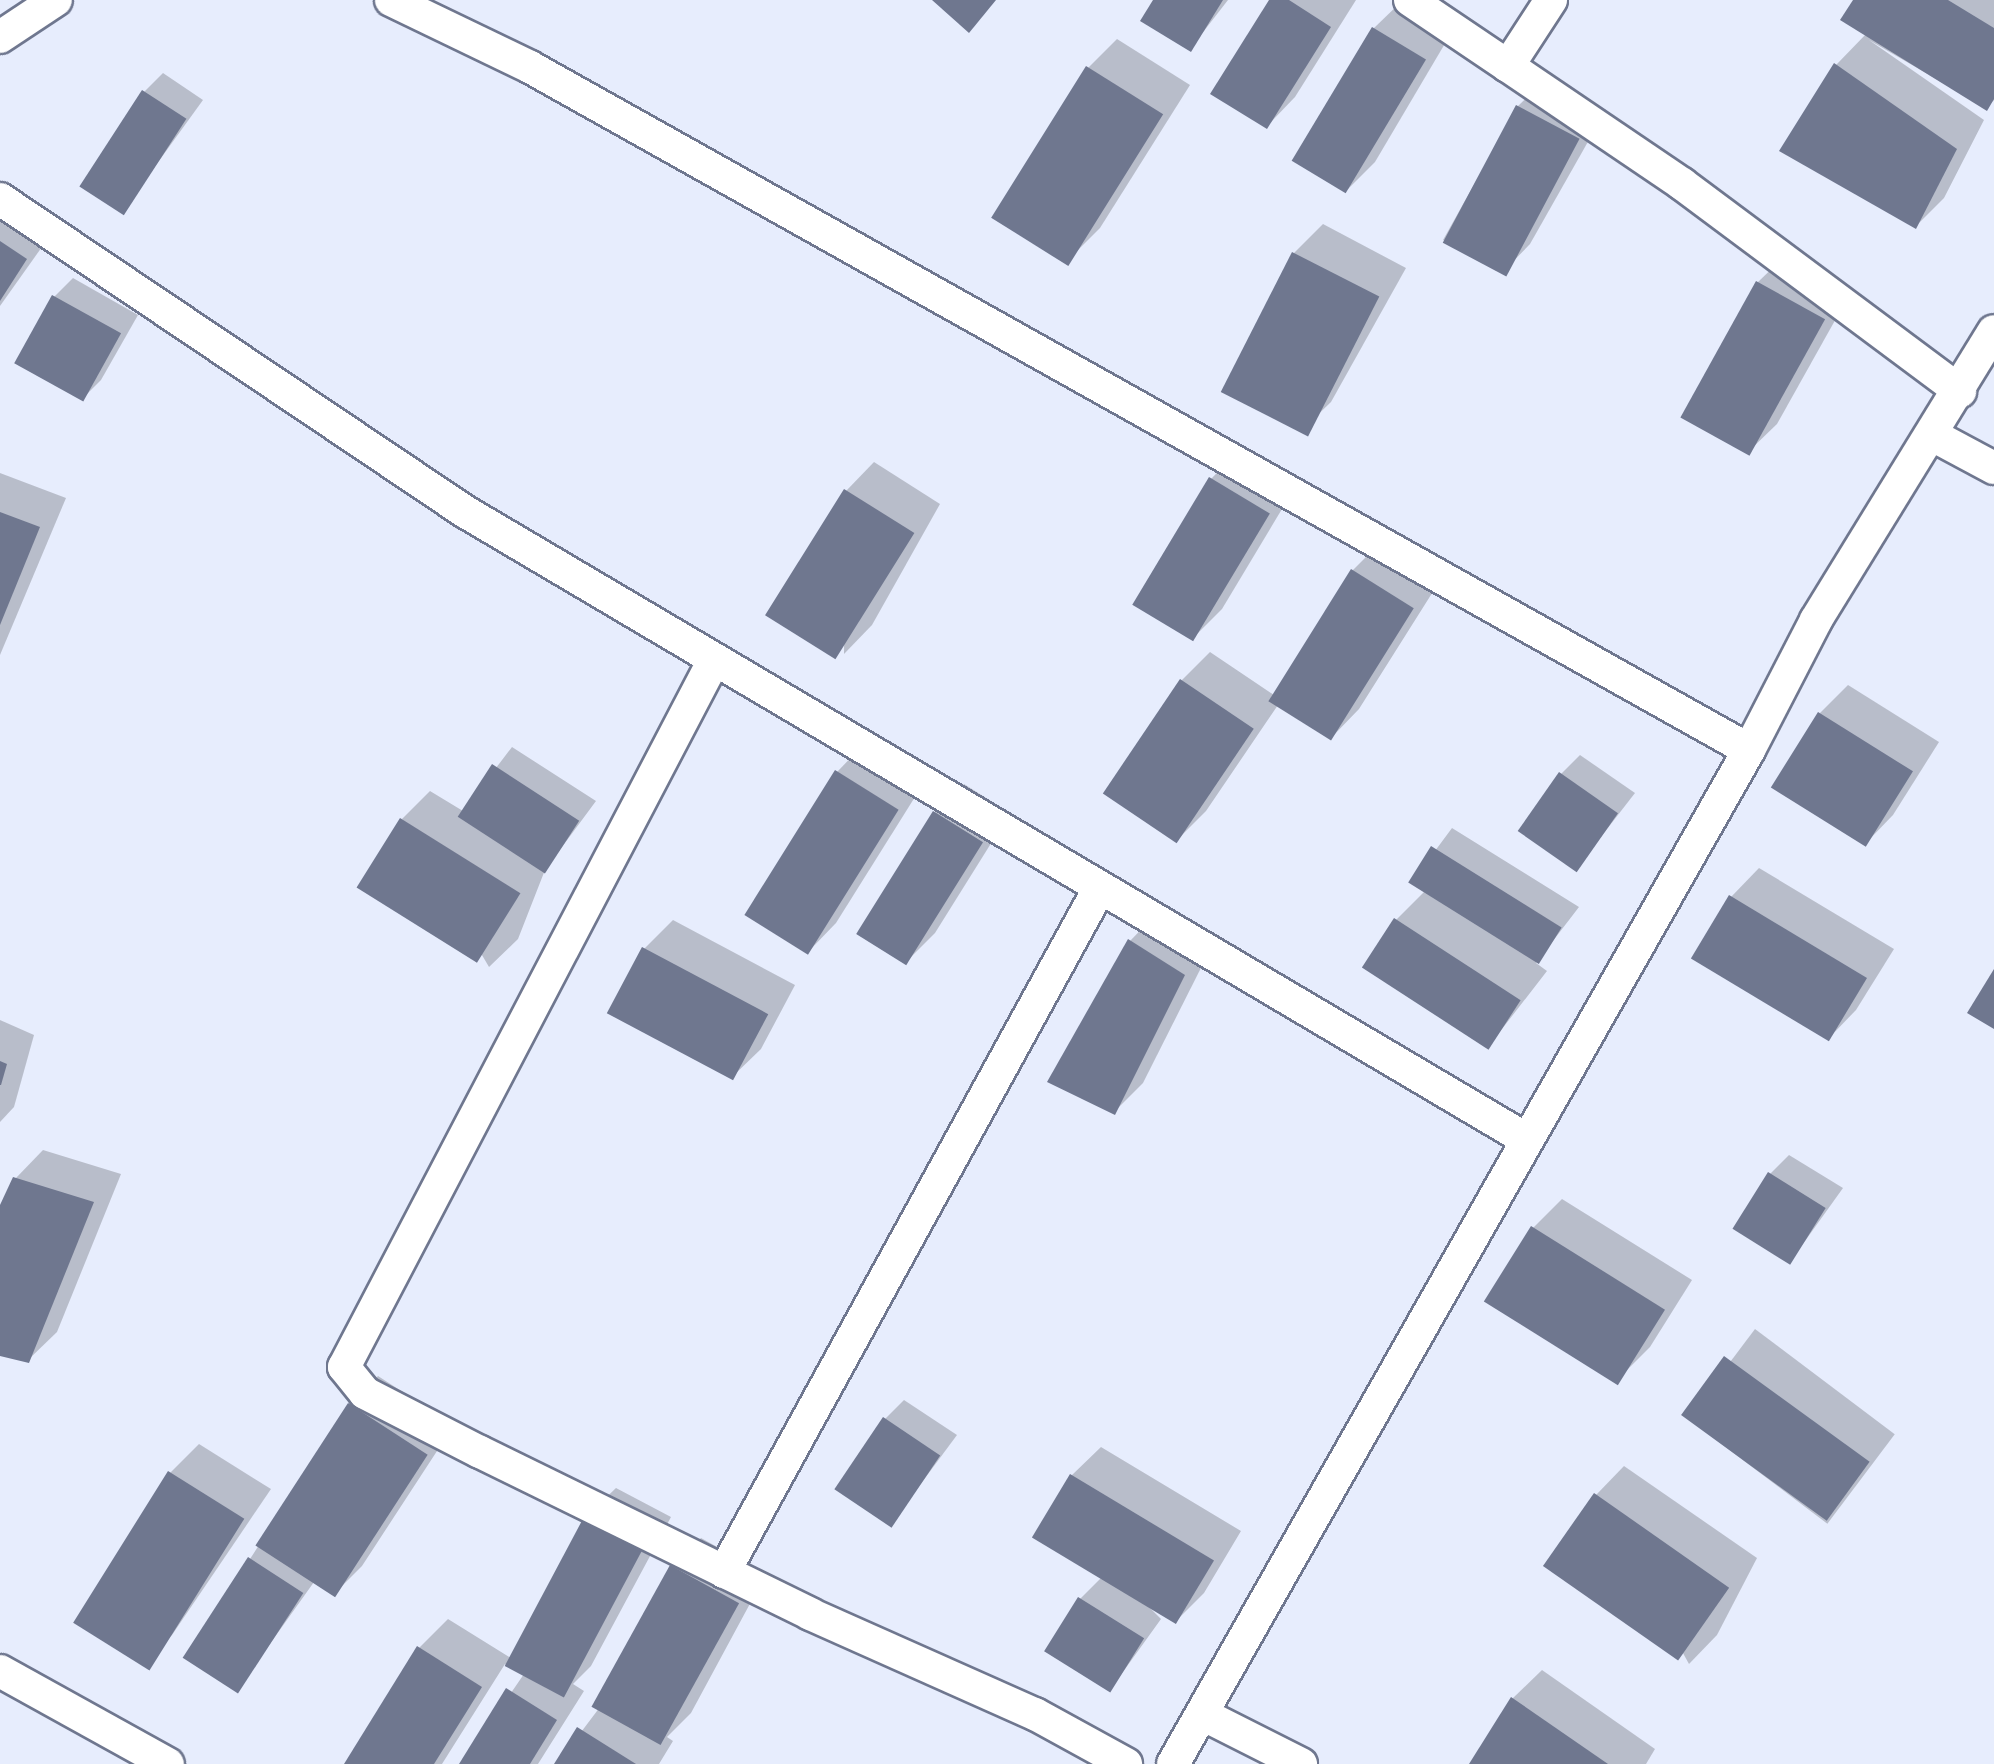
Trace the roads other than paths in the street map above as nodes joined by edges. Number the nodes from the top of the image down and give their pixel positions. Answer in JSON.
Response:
{"nodes":[{"id":1,"x":56,"y":0,"type":"edge"},
{"id":2,"x":391,"y":0,"type":"edge"},
{"id":3,"x":1410,"y":0,"type":"edge"},
{"id":4,"x":1551,"y":0,"type":"edge"},
{"id":5,"x":0,"y":37,"type":"edge"},
{"id":6,"x":1508,"y":66,"type":"junction"},
{"id":7,"x":0,"y":199,"type":"edge"},
{"id":8,"x":1994,"y":331,"type":"edge"},
{"id":9,"x":1960,"y":391,"type":"junction"},
{"id":10,"x":1934,"y":436,"type":"junction"},
{"id":11,"x":1994,"y":468,"type":"edge"},
{"id":12,"x":714,"y":660,"type":"junction"},
{"id":13,"x":1749,"y":750,"type":"junction"},
{"id":14,"x":1099,"y":889,"type":"junction"},
{"id":15,"x":1524,"y":1138,"type":"junction"},
{"id":16,"x":724,"y":1572,"type":"junction"},
{"id":17,"x":0,"y":1671,"type":"edge"},
{"id":18,"x":1202,"y":1714,"type":"junction"},
{"id":19,"x":168,"y":1764,"type":"edge"},
{"id":20,"x":1126,"y":1764,"type":"edge"},
{"id":21,"x":1174,"y":1764,"type":"edge"},
{"id":22,"x":1301,"y":1764,"type":"edge"}],
"edges":[{"from":1,"to":5,"type":"street"},
{"from":2,"to":13,"type":"street"},
{"from":3,"to":6,"type":"street"},
{"from":4,"to":6,"type":"street"},
{"from":6,"to":9,"type":"street"},
{"from":7,"to":12,"type":"street"},
{"from":8,"to":9,"type":"street"},
{"from":9,"to":10,"type":"street"},
{"from":10,"to":11,"type":"street"},
{"from":10,"to":13,"type":"street"},
{"from":12,"to":14,"type":"street"},
{"from":12,"to":16,"type":"street"},
{"from":13,"to":15,"type":"street"},
{"from":14,"to":15,"type":"street"},
{"from":14,"to":16,"type":"street"},
{"from":15,"to":18,"type":"street"},
{"from":16,"to":20,"type":"street"},
{"from":17,"to":19,"type":"street"},
{"from":18,"to":21,"type":"street"},
{"from":18,"to":22,"type":"street"}]}
